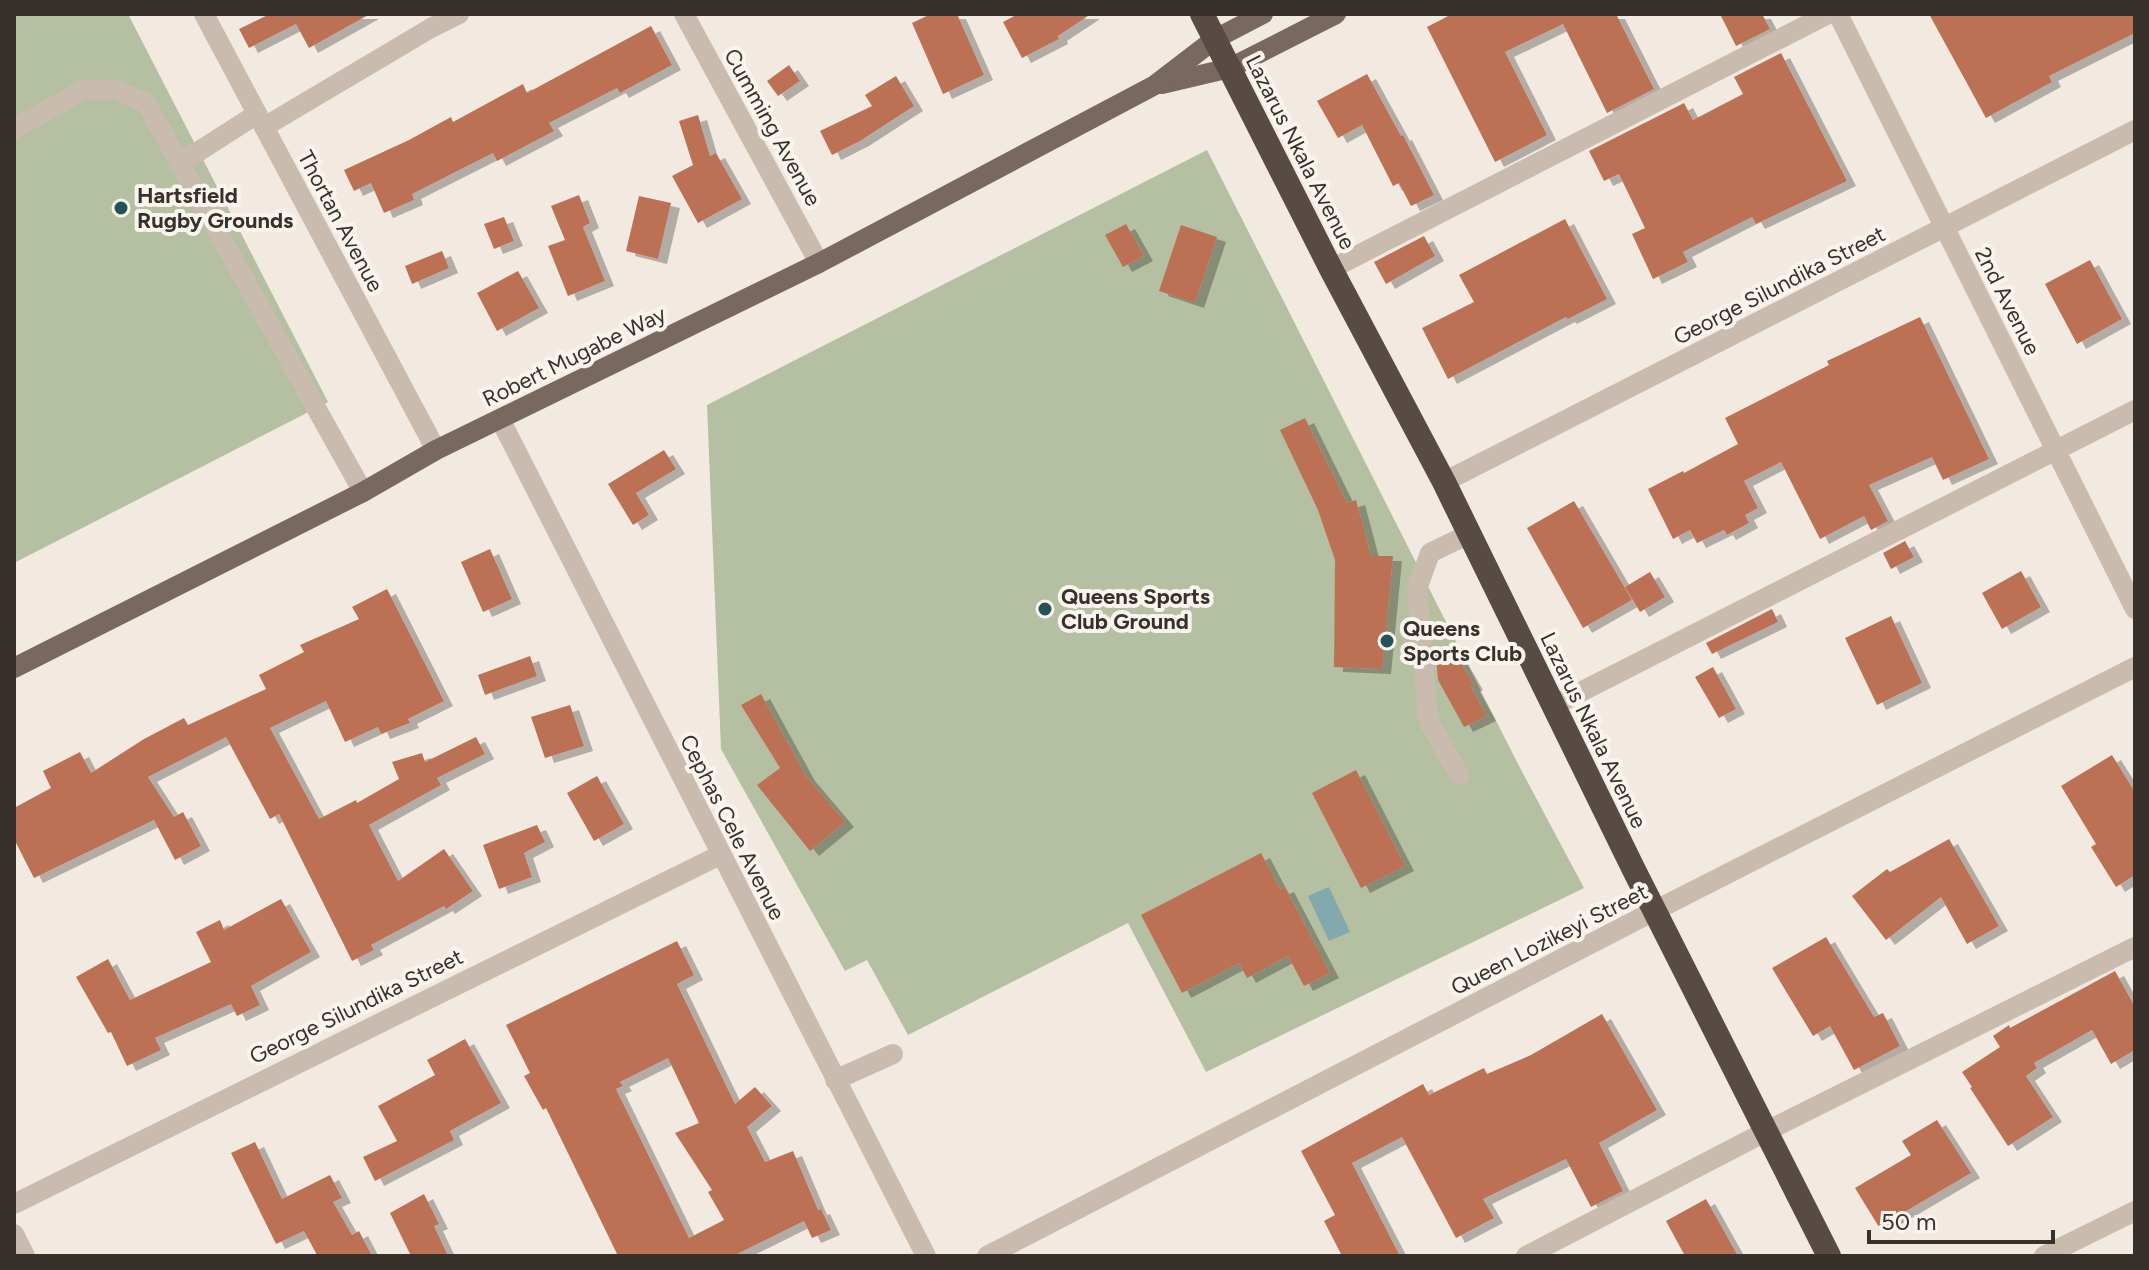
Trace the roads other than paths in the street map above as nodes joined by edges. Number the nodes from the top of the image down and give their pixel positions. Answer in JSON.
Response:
{"nodes":[{"id":1,"x":204,"y":14,"type":"edge"},
{"id":2,"x":459,"y":14,"type":"edge"},
{"id":3,"x":684,"y":14,"type":"edge"},
{"id":4,"x":1202,"y":14,"type":"edge"},
{"id":5,"x":1263,"y":14,"type":"edge"},
{"id":6,"x":1336,"y":14,"type":"edge"},
{"id":7,"x":1828,"y":14,"type":"edge"},
{"id":8,"x":1838,"y":14,"type":"edge"},
{"id":9,"x":428,"y":21,"type":"edge"},
{"id":10,"x":1215,"y":39,"type":"junction"},
{"id":11,"x":1230,"y":68,"type":"junction"},
{"id":12,"x":1155,"y":85,"type":"junction"},
{"id":13,"x":260,"y":121,"type":"junction"},
{"id":14,"x":14,"y":129,"type":"edge"},
{"id":15,"x":2135,"y":130,"type":"edge"},
{"id":16,"x":179,"y":164,"type":"junction"},
{"id":17,"x":1944,"y":227,"type":"junction"},
{"id":18,"x":819,"y":263,"type":"junction"},
{"id":19,"x":1331,"y":269,"type":"junction"},
{"id":20,"x":2135,"y":410,"type":"edge"},
{"id":21,"x":500,"y":419,"type":"junction"},
{"id":22,"x":436,"y":450,"type":"junction"},
{"id":23,"x":2056,"y":451,"type":"junction"},
{"id":24,"x":1444,"y":482,"type":"junction"},
{"id":25,"x":363,"y":492,"type":"junction"},
{"id":26,"x":1469,"y":534,"type":"junction"},
{"id":27,"x":2135,"y":609,"type":"edge"},
{"id":28,"x":2135,"y":667,"type":"edge"},
{"id":29,"x":14,"y":668,"type":"edge"},
{"id":30,"x":1553,"y":706,"type":"junction"},
{"id":31,"x":1459,"y":775,"type":"dead end"},
{"id":32,"x":720,"y":855,"type":"junction"},
{"id":33,"x":1654,"y":911,"type":"junction"},
{"id":34,"x":2135,"y":947,"type":"edge"},
{"id":35,"x":893,"y":1054,"type":"dead end"},
{"id":36,"x":835,"y":1080,"type":"junction"},
{"id":37,"x":1765,"y":1132,"type":"junction"},
{"id":38,"x":14,"y":1204,"type":"edge"},
{"id":39,"x":2135,"y":1211,"type":"edge"},
{"id":40,"x":14,"y":1234,"type":"edge"},
{"id":41,"x":25,"y":1256,"type":"edge"},
{"id":42,"x":926,"y":1256,"type":"edge"},
{"id":43,"x":987,"y":1256,"type":"edge"},
{"id":44,"x":1526,"y":1256,"type":"edge"},
{"id":45,"x":1829,"y":1256,"type":"edge"},
{"id":46,"x":2044,"y":1256,"type":"edge"}],
"edges":[{"from":1,"to":13,"type":"street","name":"Thortan Avenue"},
{"from":2,"to":9,"type":"street"},
{"from":3,"to":18,"type":"street","name":"Cumming Avenue"},
{"from":4,"to":10,"type":"highway","name":"Lazarus Nkala Avenue"},
{"from":5,"to":10,"type":"main road","name":"Robert Mugabe Way"},
{"from":6,"to":11,"type":"main road","name":"Robert Mugabe Way"},
{"from":7,"to":19,"type":"street"},
{"from":8,"to":17,"type":"street","name":"2nd Avenue"},
{"from":9,"to":13,"type":"street"},
{"from":10,"to":11,"type":"highway","name":"Lazarus Nkala Avenue"},
{"from":10,"to":12,"type":"main road","name":"Robert Mugabe Way"},
{"from":11,"to":12,"type":"main road","name":"Robert Mugabe Way"},
{"from":11,"to":19,"type":"highway","name":"Lazarus Nkala Avenue"},
{"from":12,"to":18,"type":"main road","name":"Robert Mugabe Way"},
{"from":13,"to":16,"type":"street"},
{"from":13,"to":22,"type":"street","name":"Thortan Avenue"},
{"from":14,"to":16,"type":"street"},
{"from":15,"to":17,"type":"street","name":"George Silundika Street"},
{"from":16,"to":25,"type":"street"},
{"from":17,"to":23,"type":"street","name":"2nd Avenue"},
{"from":17,"to":24,"type":"street","name":"George Silundika Street"},
{"from":18,"to":21,"type":"main road","name":"Robert Mugabe Way"},
{"from":19,"to":24,"type":"highway","name":"Lazarus Nkala Avenue"},
{"from":20,"to":23,"type":"street"},
{"from":21,"to":22,"type":"main road","name":"Robert Mugabe Way"},
{"from":21,"to":32,"type":"street","name":"Cephas Cele Avenue"},
{"from":22,"to":25,"type":"main road","name":"Robert Mugabe Way"},
{"from":23,"to":27,"type":"street","name":"2nd Avenue"},
{"from":23,"to":30,"type":"street"},
{"from":24,"to":26,"type":"highway","name":"Lazarus Nkala Avenue"},
{"from":25,"to":29,"type":"main road","name":"Robert Mugabe Way"},
{"from":26,"to":30,"type":"highway","name":"Lazarus Nkala Avenue"},
{"from":26,"to":31,"type":"street"},
{"from":28,"to":33,"type":"street","name":"Queen Lozikeyi Street"},
{"from":30,"to":33,"type":"highway","name":"Lazarus Nkala Avenue"},
{"from":32,"to":36,"type":"street","name":"Cephas Cele Avenue"},
{"from":32,"to":38,"type":"street","name":"George Silundika Street"},
{"from":33,"to":37,"type":"highway","name":"Lazarus Nkala Avenue"},
{"from":33,"to":43,"type":"street","name":"Queen Lozikeyi Street"},
{"from":34,"to":37,"type":"street"},
{"from":35,"to":36,"type":"street"},
{"from":36,"to":42,"type":"street","name":"Cephas Cele Avenue"},
{"from":37,"to":44,"type":"street"},
{"from":37,"to":45,"type":"highway","name":"Lazarus Nkala Avenue"},
{"from":39,"to":46,"type":"street"},
{"from":40,"to":41,"type":"street"}]}
